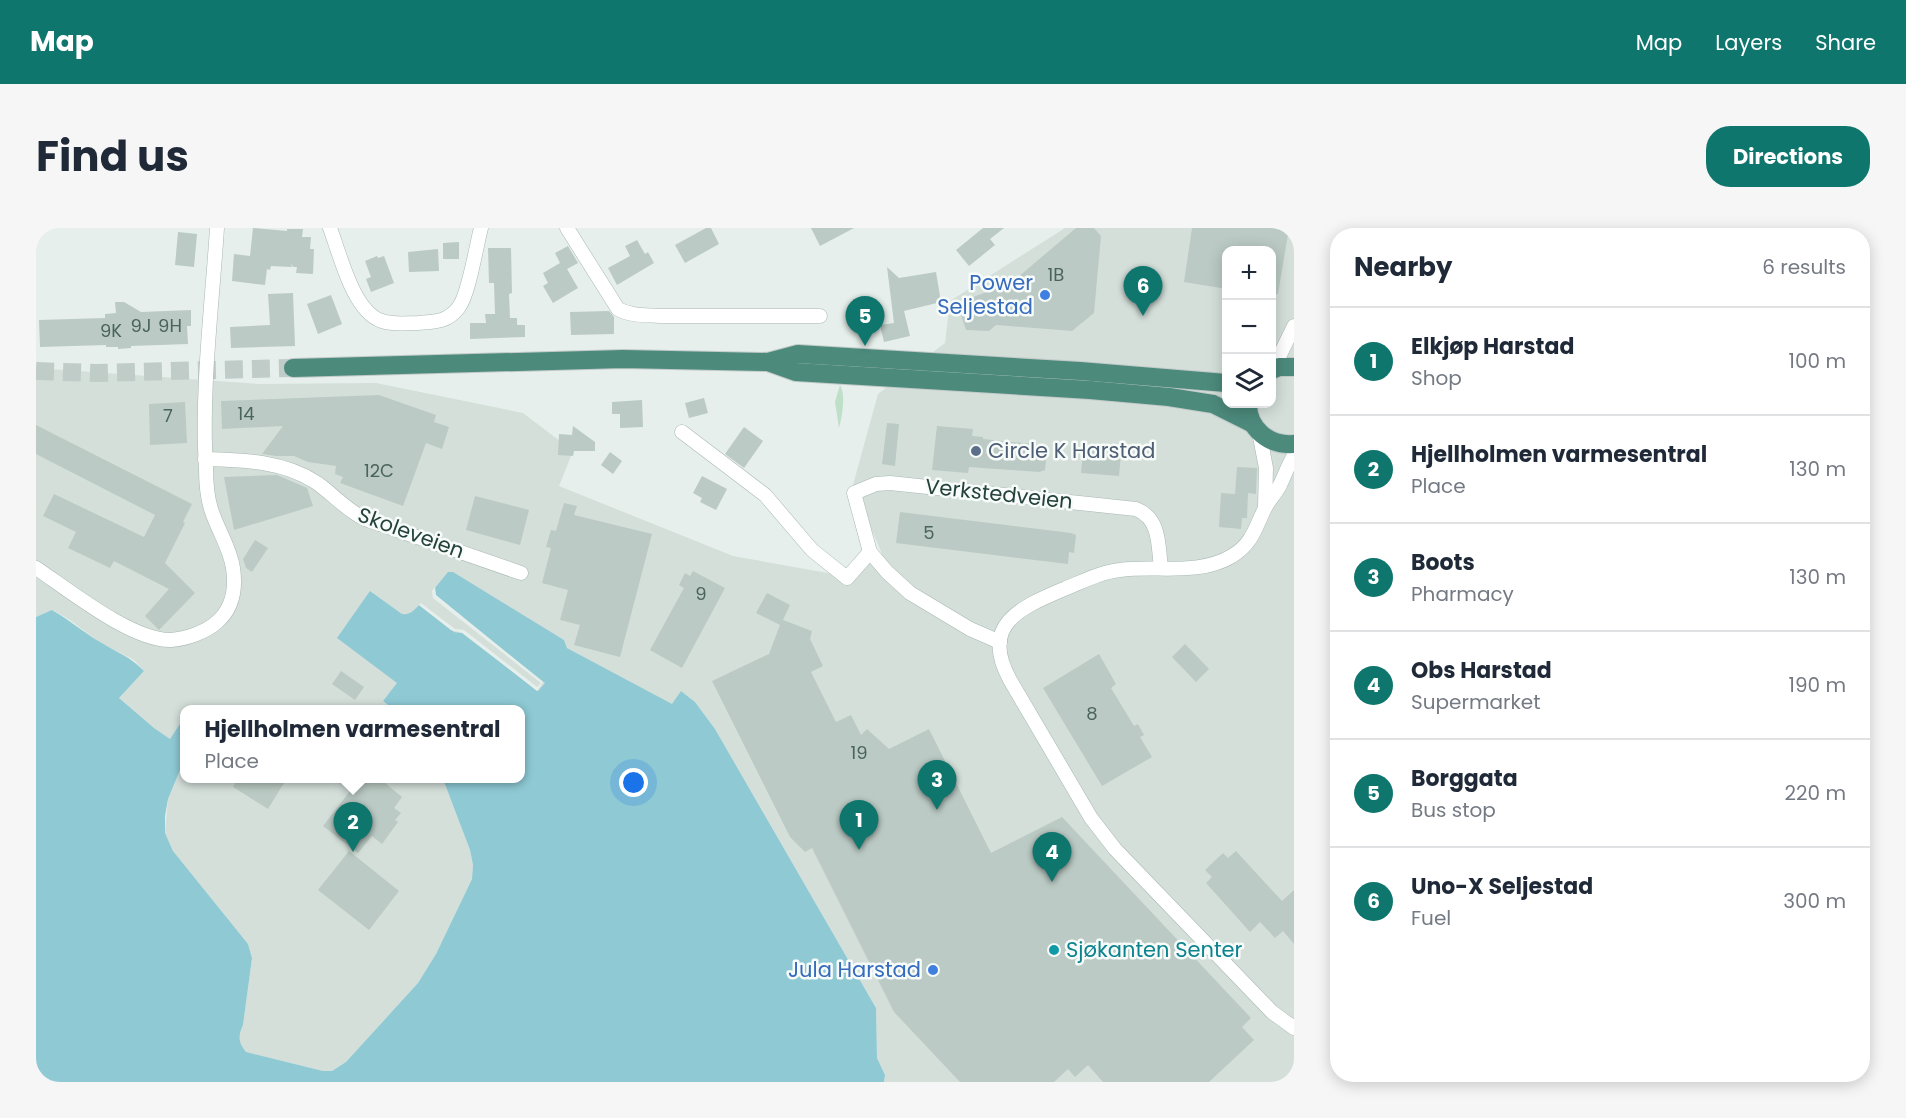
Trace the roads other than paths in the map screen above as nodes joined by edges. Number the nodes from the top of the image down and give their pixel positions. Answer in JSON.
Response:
{"nodes":[{"id":1,"x":217,"y":228,"type":"edge"},
{"id":2,"x":330,"y":228,"type":"edge"},
{"id":3,"x":481,"y":228,"type":"edge"},
{"id":4,"x":567,"y":228,"type":"edge"},
{"id":5,"x":820,"y":316,"type":"dead end"},
{"id":6,"x":1294,"y":326,"type":"edge"},
{"id":7,"x":1276,"y":361,"type":"edge"},
{"id":8,"x":768,"y":362,"type":"junction"},
{"id":9,"x":1294,"y":367,"type":"edge"},
{"id":10,"x":293,"y":368,"type":"tunnel mouth"},
{"id":11,"x":1276,"y":369,"type":"edge"},
{"id":12,"x":1222,"y":383,"type":"edge"},
{"id":13,"x":1248,"y":408,"type":"edge"},
{"id":14,"x":1256,"y":428,"type":"junction"},
{"id":15,"x":682,"y":432,"type":"dead end"},
{"id":16,"x":1294,"y":444,"type":"edge"},
{"id":17,"x":1294,"y":456,"type":"edge"},
{"id":18,"x":205,"y":459,"type":"junction"},
{"id":19,"x":1265,"y":509,"type":"junction"},
{"id":20,"x":870,"y":552,"type":"junction"},
{"id":21,"x":36,"y":568,"type":"edge"},
{"id":22,"x":1161,"y":568,"type":"junction"},
{"id":23,"x":521,"y":573,"type":"dead end"},
{"id":24,"x":1000,"y":642,"type":"junction"},
{"id":25,"x":1294,"y":1028,"type":"edge"}],
"edges":[{"from":1,"to":18,"type":"street"},
{"from":2,"to":3,"type":"street"},
{"from":4,"to":5,"type":"street"},
{"from":6,"to":7,"type":"street"},
{"from":8,"to":10,"type":"highway"},
{"from":8,"to":12,"type":"highway"},
{"from":8,"to":14,"type":"highway"},
{"from":9,"to":11,"type":"highway"},
{"from":13,"to":14,"type":"highway"},
{"from":14,"to":16,"type":"highway"},
{"from":14,"to":19,"type":"street"},
{"from":15,"to":20,"type":"street"},
{"from":17,"to":19,"type":"street"},
{"from":18,"to":21,"type":"street"},
{"from":18,"to":23,"type":"street","name":"Skoleveien"},
{"from":19,"to":22,"type":"street"},
{"from":20,"to":22,"type":"street","name":"Verkstedveien"},
{"from":20,"to":24,"type":"street","name":"Verkstedveien"},
{"from":22,"to":24,"type":"street"},
{"from":24,"to":25,"type":"street"}]}
